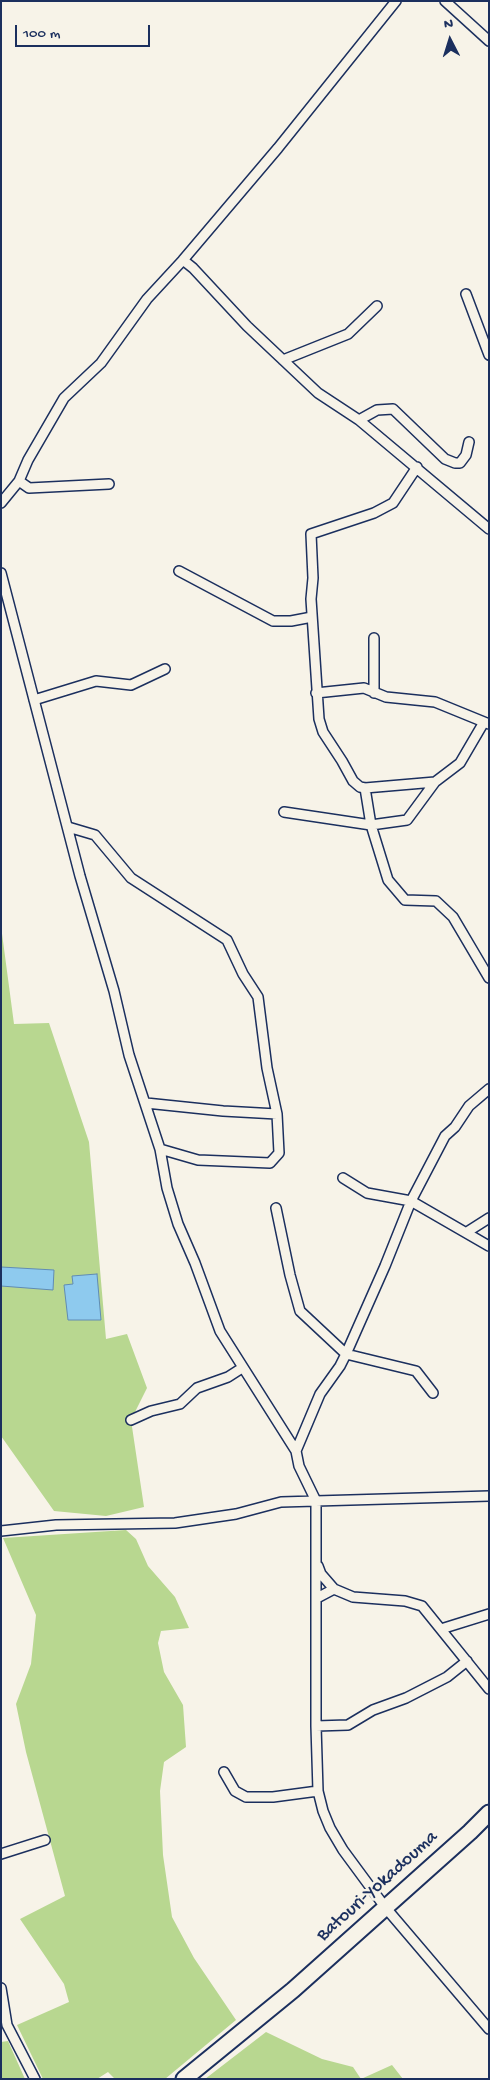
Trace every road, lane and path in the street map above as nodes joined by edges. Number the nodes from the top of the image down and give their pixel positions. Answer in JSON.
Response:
{"nodes":[{"id":1,"x":396,"y":1,"type":"edge"},
{"id":2,"x":445,"y":1,"type":"edge"},
{"id":3,"x":489,"y":41,"type":"edge"},
{"id":4,"x":182,"y":260,"type":"junction"},
{"id":5,"x":466,"y":294,"type":"dead end"},
{"id":6,"x":377,"y":306,"type":"dead end"},
{"id":7,"x":489,"y":355,"type":"edge"},
{"id":8,"x":284,"y":360,"type":"junction"},
{"id":9,"x":359,"y":420,"type":"junction"},
{"id":10,"x":469,"y":442,"type":"dead end"},
{"id":11,"x":416,"y":467,"type":"junction"},
{"id":12,"x":19,"y":481,"type":"junction"},
{"id":13,"x":110,"y":484,"type":"dead end"},
{"id":14,"x":1,"y":503,"type":"edge"},
{"id":15,"x":489,"y":529,"type":"edge"},
{"id":16,"x":179,"y":571,"type":"dead end"},
{"id":17,"x":1,"y":573,"type":"edge"},
{"id":18,"x":312,"y":617,"type":"junction"},
{"id":19,"x":374,"y":638,"type":"dead end"},
{"id":20,"x":165,"y":669,"type":"dead end"},
{"id":21,"x":316,"y":693,"type":"junction"},
{"id":22,"x":374,"y":693,"type":"junction"},
{"id":23,"x":34,"y":700,"type":"junction"},
{"id":24,"x":486,"y":723,"type":"edge"},
{"id":25,"x":435,"y":782,"type":"junction"},
{"id":26,"x":365,"y":788,"type":"junction"},
{"id":27,"x":284,"y":812,"type":"dead end"},
{"id":28,"x":371,"y":825,"type":"junction"},
{"id":29,"x":68,"y":827,"type":"junction"},
{"id":30,"x":489,"y":978,"type":"edge"},
{"id":31,"x":489,"y":1089,"type":"edge"},
{"id":32,"x":146,"y":1103,"type":"junction"},
{"id":33,"x":276,"y":1114,"type":"junction"},
{"id":34,"x":160,"y":1149,"type":"junction"},
{"id":35,"x":343,"y":1178,"type":"dead end"},
{"id":36,"x":412,"y":1201,"type":"junction"},
{"id":37,"x":276,"y":1208,"type":"dead end"},
{"id":38,"x":489,"y":1218,"type":"edge"},
{"id":39,"x":467,"y":1232,"type":"junction"},
{"id":40,"x":489,"y":1246,"type":"edge"},
{"id":41,"x":346,"y":1354,"type":"junction"},
{"id":42,"x":242,"y":1368,"type":"junction"},
{"id":43,"x":433,"y":1393,"type":"dead end"},
{"id":44,"x":131,"y":1420,"type":"dead end"},
{"id":45,"x":296,"y":1451,"type":"junction"},
{"id":46,"x":489,"y":1496,"type":"edge"},
{"id":47,"x":316,"y":1501,"type":"junction"},
{"id":48,"x":1,"y":1531,"type":"edge"},
{"id":49,"x":316,"y":1561,"type":"junction"},
{"id":50,"x":334,"y":1589,"type":"junction"},
{"id":51,"x":317,"y":1598,"type":"junction"},
{"id":52,"x":489,"y":1614,"type":"edge"},
{"id":53,"x":441,"y":1629,"type":"junction"},
{"id":54,"x":467,"y":1660,"type":"junction"},
{"id":55,"x":489,"y":1689,"type":"edge"},
{"id":56,"x":316,"y":1726,"type":"junction"},
{"id":57,"x":224,"y":1772,"type":"dead end"},
{"id":58,"x":318,"y":1791,"type":"junction"},
{"id":59,"x":489,"y":1813,"type":"edge"},
{"id":60,"x":45,"y":1840,"type":"dead end"},
{"id":61,"x":1,"y":1854,"type":"edge"},
{"id":62,"x":385,"y":1907,"type":"junction"},
{"id":63,"x":1,"y":1988,"type":"edge"},
{"id":64,"x":4,"y":2022,"type":"edge"},
{"id":65,"x":489,"y":2029,"type":"edge"},
{"id":66,"x":35,"y":2079,"type":"edge"},
{"id":67,"x":184,"y":2079,"type":"edge"}],
"edges":[{"from":1,"to":4,"type":"street"},
{"from":2,"to":3,"type":"street"},
{"from":4,"to":8,"type":"street"},
{"from":4,"to":12,"type":"street"},
{"from":5,"to":7,"type":"street"},
{"from":6,"to":8,"type":"street"},
{"from":8,"to":9,"type":"street"},
{"from":9,"to":10,"type":"street"},
{"from":9,"to":11,"type":"street"},
{"from":11,"to":15,"type":"street"},
{"from":11,"to":18,"type":"street"},
{"from":12,"to":13,"type":"street"},
{"from":12,"to":14,"type":"street"},
{"from":16,"to":18,"type":"street"},
{"from":17,"to":23,"type":"street"},
{"from":18,"to":21,"type":"street"},
{"from":19,"to":22,"type":"street"},
{"from":20,"to":23,"type":"street"},
{"from":21,"to":22,"type":"street"},
{"from":21,"to":26,"type":"street"},
{"from":22,"to":24,"type":"street"},
{"from":23,"to":29,"type":"street"},
{"from":24,"to":25,"type":"street"},
{"from":25,"to":26,"type":"street"},
{"from":25,"to":28,"type":"street"},
{"from":26,"to":28,"type":"street"},
{"from":27,"to":28,"type":"street"},
{"from":28,"to":30,"type":"street"},
{"from":29,"to":32,"type":"street"},
{"from":29,"to":33,"type":"street"},
{"from":31,"to":36,"type":"street"},
{"from":32,"to":33,"type":"street"},
{"from":32,"to":34,"type":"street"},
{"from":33,"to":34,"type":"street"},
{"from":34,"to":42,"type":"street"},
{"from":35,"to":36,"type":"street"},
{"from":36,"to":39,"type":"street"},
{"from":36,"to":41,"type":"street"},
{"from":37,"to":41,"type":"street"},
{"from":38,"to":39,"type":"street"},
{"from":39,"to":40,"type":"street"},
{"from":41,"to":43,"type":"street"},
{"from":41,"to":45,"type":"street"},
{"from":42,"to":44,"type":"street"},
{"from":42,"to":45,"type":"street"},
{"from":45,"to":47,"type":"street"},
{"from":46,"to":47,"type":"street"},
{"from":47,"to":48,"type":"street"},
{"from":47,"to":49,"type":"street"},
{"from":49,"to":50,"type":"street"},
{"from":49,"to":51,"type":"street"},
{"from":50,"to":51,"type":"street"},
{"from":50,"to":53,"type":"street"},
{"from":51,"to":56,"type":"street"},
{"from":52,"to":53,"type":"street"},
{"from":53,"to":54,"type":"street"},
{"from":54,"to":55,"type":"street"},
{"from":54,"to":56,"type":"street"},
{"from":56,"to":58,"type":"street"},
{"from":57,"to":58,"type":"street"},
{"from":58,"to":62,"type":"street"},
{"from":59,"to":62,"type":"highway","name":"Batouri-Yokadouma"},
{"from":60,"to":61,"type":"street"},
{"from":62,"to":65,"type":"street"},
{"from":62,"to":67,"type":"highway","name":"Batouri-Yokadouma"},
{"from":63,"to":64,"type":"street"},
{"from":64,"to":66,"type":"street"}]}
